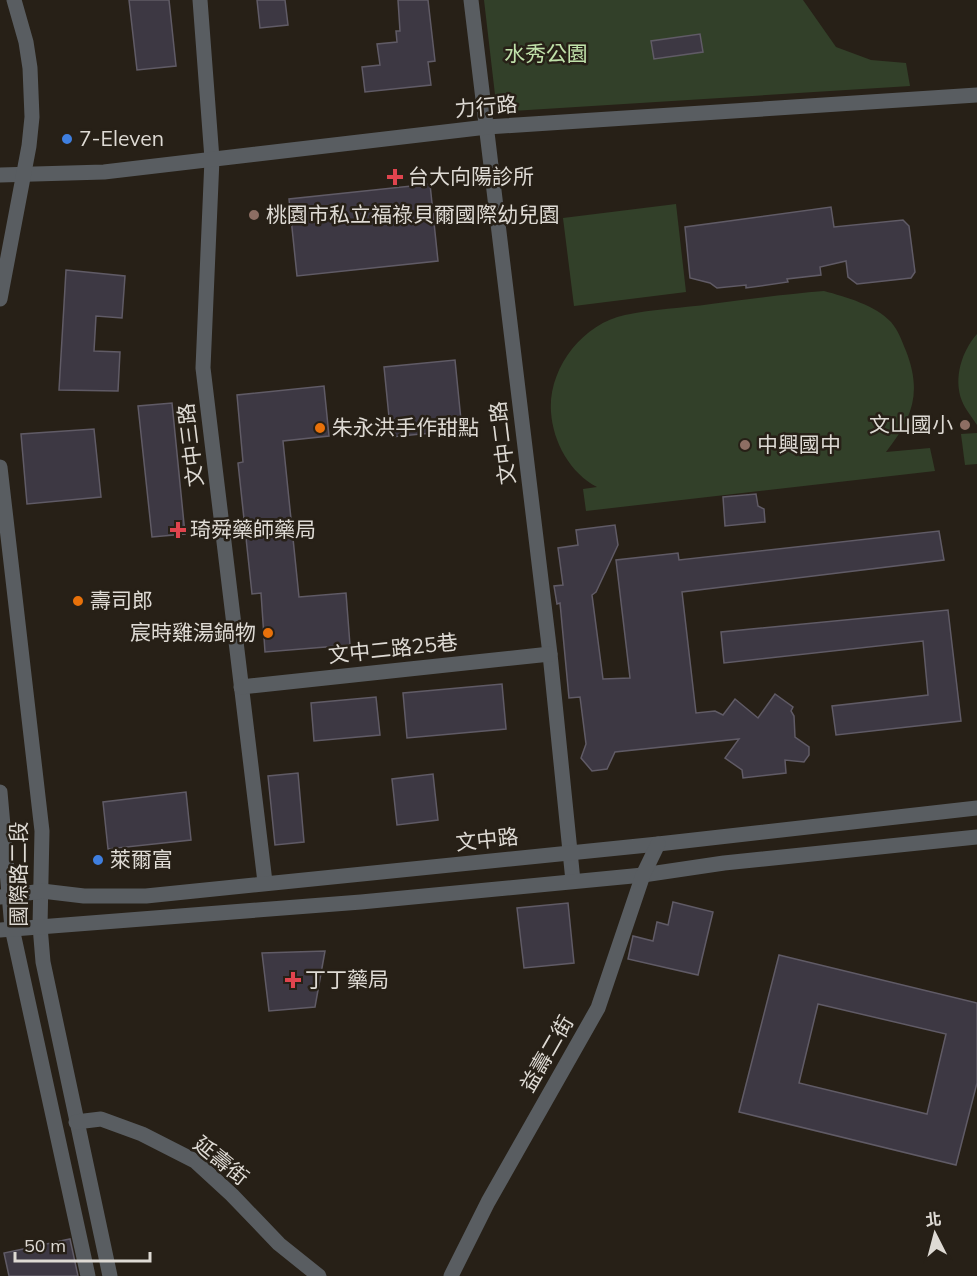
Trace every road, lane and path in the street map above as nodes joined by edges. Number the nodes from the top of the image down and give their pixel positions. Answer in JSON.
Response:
{"nodes":[{"id":1,"x":14,"y":0,"type":"edge"},
{"id":2,"x":200,"y":0,"type":"edge"},
{"id":3,"x":471,"y":0,"type":"edge"},
{"id":4,"x":977,"y":94,"type":"edge"},
{"id":5,"x":488,"y":127,"type":"junction"},
{"id":6,"x":212,"y":159,"type":"junction"},
{"id":7,"x":0,"y":175,"type":"edge"},
{"id":8,"x":23,"y":176,"type":"junction"},
{"id":9,"x":0,"y":299,"type":"edge"},
{"id":10,"x":0,"y":467,"type":"edge"},
{"id":11,"x":550,"y":654,"type":"junction"},
{"id":12,"x":241,"y":687,"type":"junction"},
{"id":13,"x":0,"y":792,"type":"edge"},
{"id":14,"x":977,"y":808,"type":"edge"},
{"id":15,"x":977,"y":837,"type":"edge"},
{"id":16,"x":658,"y":844,"type":"junction"},
{"id":17,"x":571,"y":853,"type":"junction"},
{"id":18,"x":644,"y":875,"type":"junction"},
{"id":19,"x":573,"y":881,"type":"junction"},
{"id":20,"x":265,"y":882,"type":"junction"},
{"id":21,"x":42,"y":891,"type":"junction"},
{"id":22,"x":5,"y":896,"type":"edge"},
{"id":23,"x":40,"y":926,"type":"junction"},
{"id":24,"x":6,"y":929,"type":"edge"},
{"id":25,"x":76,"y":1122,"type":"junction"},
{"id":26,"x":88,"y":1276,"type":"edge"},
{"id":27,"x":110,"y":1276,"type":"edge"},
{"id":28,"x":319,"y":1276,"type":"edge"},
{"id":29,"x":451,"y":1276,"type":"edge"}],
"edges":[{"from":1,"to":8,"type":"street"},
{"from":2,"to":6,"type":"street","name":"文中三路"},
{"from":3,"to":5,"type":"street","name":"文中二路"},
{"from":4,"to":5,"type":"street","name":"力行路"},
{"from":5,"to":6,"type":"street","name":"力行路"},
{"from":5,"to":11,"type":"street","name":"文中二路"},
{"from":6,"to":8,"type":"street","name":"力行路"},
{"from":6,"to":12,"type":"street","name":"文中三路"},
{"from":7,"to":8,"type":"street","name":"力行路"},
{"from":8,"to":9,"type":"street"},
{"from":10,"to":21,"type":"street","name":"國際路二段"},
{"from":11,"to":12,"type":"street","name":"文中二路25巷"},
{"from":11,"to":17,"type":"street","name":"文中二路"},
{"from":12,"to":20,"type":"street","name":"文中三路"},
{"from":13,"to":22,"type":"street","name":"國際路二段"},
{"from":14,"to":16,"type":"street","name":"文中路"},
{"from":15,"to":18,"type":"street"},
{"from":16,"to":17,"type":"street","name":"文中路"},
{"from":16,"to":18,"type":"street","name":"益壽二街"},
{"from":17,"to":19,"type":"street","name":"文中二路"},
{"from":17,"to":20,"type":"street","name":"文中路"},
{"from":18,"to":19,"type":"street"},
{"from":18,"to":29,"type":"street","name":"益壽二街"},
{"from":19,"to":23,"type":"street"},
{"from":20,"to":21,"type":"street","name":"文中路"},
{"from":21,"to":22,"type":"street","name":"文中路"},
{"from":21,"to":23,"type":"street","name":"國際路二段"},
{"from":22,"to":24,"type":"street","name":"國際路二段"},
{"from":23,"to":24,"type":"street"},
{"from":23,"to":25,"type":"street","name":"國際路二段"},
{"from":24,"to":26,"type":"street","name":"國際路二段"},
{"from":25,"to":27,"type":"street","name":"國際路二段"},
{"from":25,"to":28,"type":"street","name":"延壽街"}]}
